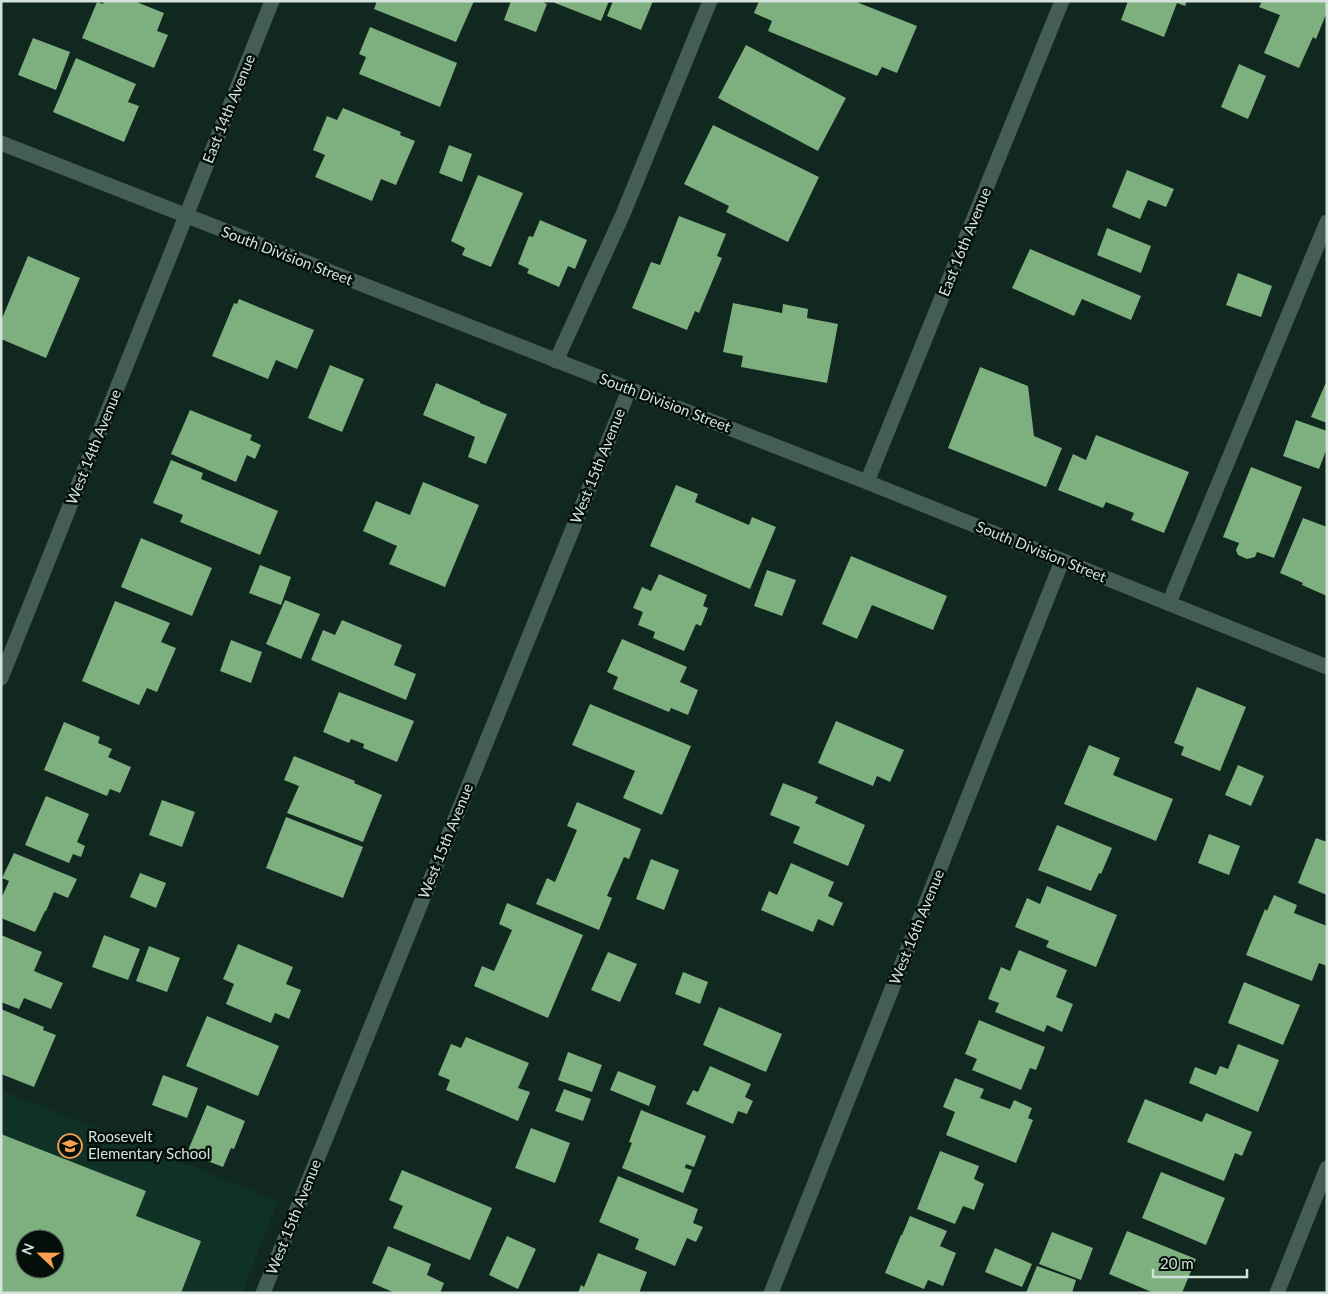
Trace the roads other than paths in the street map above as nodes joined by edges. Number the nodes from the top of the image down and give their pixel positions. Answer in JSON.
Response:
{"nodes":[{"id":1,"x":272,"y":1,"type":"edge"},
{"id":2,"x":710,"y":1,"type":"edge"},
{"id":3,"x":1062,"y":1,"type":"edge"},
{"id":4,"x":1,"y":143,"type":"edge"},
{"id":5,"x":187,"y":216,"type":"junction"},
{"id":6,"x":1327,"y":222,"type":"edge"},
{"id":7,"x":556,"y":361,"type":"junction"},
{"id":8,"x":628,"y":390,"type":"junction"},
{"id":9,"x":867,"y":482,"type":"junction"},
{"id":10,"x":1062,"y":561,"type":"junction"},
{"id":11,"x":1169,"y":604,"type":"junction"},
{"id":12,"x":1327,"y":667,"type":"edge"},
{"id":13,"x":1,"y":678,"type":"edge"},
{"id":14,"x":1327,"y":1168,"type":"edge"},
{"id":15,"x":263,"y":1293,"type":"edge"},
{"id":16,"x":771,"y":1293,"type":"edge"},
{"id":17,"x":1277,"y":1293,"type":"edge"}],
"edges":[{"from":1,"to":5,"type":"street","name":"East 14th Avenue"},
{"from":2,"to":7,"type":"street"},
{"from":3,"to":9,"type":"street","name":"East 16th Avenue"},
{"from":4,"to":5,"type":"street","name":"South Division Street"},
{"from":5,"to":7,"type":"street","name":"South Division Street"},
{"from":5,"to":13,"type":"street","name":"West 14th Avenue"},
{"from":6,"to":11,"type":"street"},
{"from":7,"to":8,"type":"street","name":"South Division Street"},
{"from":8,"to":9,"type":"street","name":"South Division Street"},
{"from":8,"to":15,"type":"street","name":"West 15th Avenue"},
{"from":9,"to":10,"type":"street","name":"South Division Street"},
{"from":10,"to":11,"type":"street","name":"South Division Street"},
{"from":10,"to":16,"type":"street","name":"West 16th Avenue"},
{"from":11,"to":12,"type":"street","name":"South Division Street"},
{"from":14,"to":17,"type":"street"}]}
